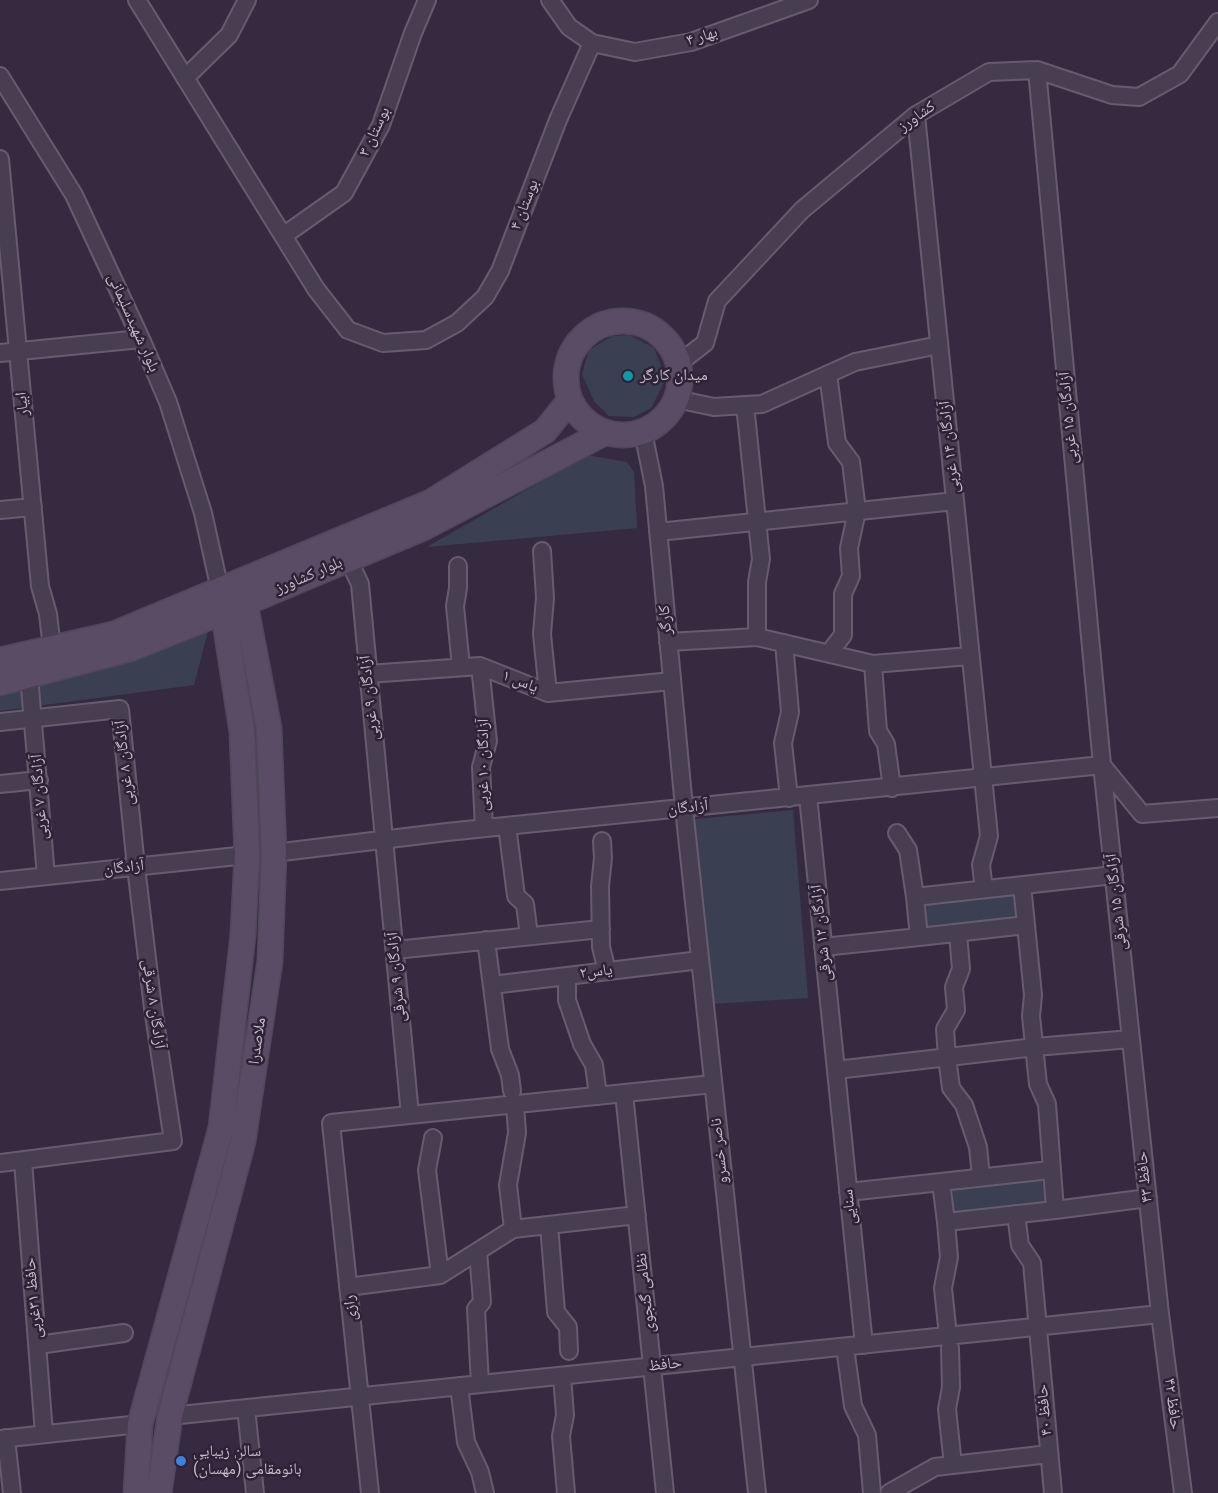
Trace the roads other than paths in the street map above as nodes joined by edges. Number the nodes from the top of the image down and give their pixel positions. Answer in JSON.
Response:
{"nodes":[{"id":1,"x":137,"y":0,"type":"edge"},
{"id":2,"x":247,"y":0,"type":"edge"},
{"id":3,"x":427,"y":0,"type":"edge"},
{"id":4,"x":550,"y":0,"type":"edge"},
{"id":5,"x":809,"y":0,"type":"edge"},
{"id":6,"x":1218,"y":22,"type":"edge"},
{"id":7,"x":592,"y":43,"type":"junction"},
{"id":8,"x":1037,"y":70,"type":"junction"},
{"id":9,"x":0,"y":76,"type":"edge"},
{"id":10,"x":185,"y":78,"type":"junction"},
{"id":11,"x":6,"y":98,"type":"edge"},
{"id":12,"x":916,"y":115,"type":"junction"},
{"id":13,"x":0,"y":159,"type":"edge"},
{"id":14,"x":4,"y":235,"type":"edge"},
{"id":15,"x":283,"y":236,"type":"junction"},
{"id":16,"x":141,"y":339,"type":"junction"},
{"id":17,"x":939,"y":345,"type":"junction"},
{"id":18,"x":18,"y":351,"type":"junction"},
{"id":19,"x":0,"y":353,"type":"edge"},
{"id":20,"x":678,"y":364,"type":"junction"},
{"id":21,"x":828,"y":374,"type":"junction"},
{"id":22,"x":675,"y":399,"type":"junction"},
{"id":23,"x":570,"y":400,"type":"junction"},
{"id":24,"x":745,"y":405,"type":"junction"},
{"id":25,"x":643,"y":432,"type":"junction"},
{"id":26,"x":604,"y":433,"type":"junction"},
{"id":27,"x":955,"y":501,"type":"junction"},
{"id":28,"x":33,"y":507,"type":"junction"},
{"id":29,"x":0,"y":510,"type":"edge"},
{"id":30,"x":857,"y":511,"type":"junction"},
{"id":31,"x":758,"y":521,"type":"junction"},
{"id":32,"x":658,"y":532,"type":"junction"},
{"id":33,"x":542,"y":551,"type":"dead end"},
{"id":34,"x":348,"y":560,"type":"junction"},
{"id":35,"x":458,"y":566,"type":"dead end"},
{"id":36,"x":232,"y":597,"type":"junction"},
{"id":37,"x":757,"y":637,"type":"junction"},
{"id":38,"x":668,"y":642,"type":"junction"},
{"id":39,"x":784,"y":643,"type":"junction"},
{"id":40,"x":52,"y":648,"type":"junction"},
{"id":41,"x":829,"y":653,"type":"junction"},
{"id":42,"x":970,"y":656,"type":"junction"},
{"id":43,"x":0,"y":660,"type":"edge"},
{"id":44,"x":873,"y":664,"type":"junction"},
{"id":45,"x":480,"y":666,"type":"junction"},
{"id":46,"x":461,"y":668,"type":"junction"},
{"id":47,"x":368,"y":674,"type":"junction"},
{"id":48,"x":29,"y":676,"type":"junction"},
{"id":49,"x":672,"y":681,"type":"junction"},
{"id":50,"x":0,"y":683,"type":"edge"},
{"id":51,"x":548,"y":693,"type":"junction"},
{"id":52,"x":34,"y":718,"type":"junction"},
{"id":53,"x":0,"y":722,"type":"edge"},
{"id":54,"x":1102,"y":765,"type":"junction"},
{"id":55,"x":983,"y":779,"type":"junction"},
{"id":56,"x":39,"y":780,"type":"junction"},
{"id":57,"x":0,"y":784,"type":"edge"},
{"id":58,"x":892,"y":788,"type":"junction"},
{"id":59,"x":807,"y":796,"type":"junction"},
{"id":60,"x":789,"y":798,"type":"junction"},
{"id":61,"x":684,"y":808,"type":"junction"},
{"id":62,"x":1218,"y":808,"type":"edge"},
{"id":63,"x":507,"y":826,"type":"junction"},
{"id":64,"x":484,"y":828,"type":"junction"},
{"id":65,"x":897,"y":833,"type":"dead end"},
{"id":66,"x":384,"y":839,"type":"junction"},
{"id":67,"x":602,"y":841,"type":"dead end"},
{"id":68,"x":274,"y":853,"type":"junction"},
{"id":69,"x":247,"y":855,"type":"junction"},
{"id":70,"x":136,"y":867,"type":"junction"},
{"id":71,"x":1114,"y":875,"type":"junction"},
{"id":72,"x":46,"y":876,"type":"junction"},
{"id":73,"x":0,"y":881,"type":"edge"},
{"id":74,"x":1022,"y":885,"type":"junction"},
{"id":75,"x":984,"y":889,"type":"junction"},
{"id":76,"x":915,"y":897,"type":"junction"},
{"id":77,"x":1026,"y":926,"type":"junction"},
{"id":78,"x":601,"y":929,"type":"junction"},
{"id":79,"x":958,"y":933,"type":"junction"},
{"id":80,"x":530,"y":936,"type":"junction"},
{"id":81,"x":919,"y":937,"type":"junction"},
{"id":82,"x":486,"y":940,"type":"junction"},
{"id":83,"x":823,"y":947,"type":"junction"},
{"id":84,"x":394,"y":950,"type":"junction"},
{"id":85,"x":700,"y":960,"type":"junction"},
{"id":86,"x":607,"y":971,"type":"junction"},
{"id":87,"x":567,"y":983,"type":"dead end"},
{"id":88,"x":492,"y":985,"type":"junction"},
{"id":89,"x":1131,"y":1039,"type":"junction"},
{"id":90,"x":1035,"y":1047,"type":"junction"},
{"id":91,"x":947,"y":1057,"type":"junction"},
{"id":92,"x":836,"y":1070,"type":"junction"},
{"id":93,"x":713,"y":1084,"type":"junction"},
{"id":94,"x":624,"y":1093,"type":"junction"},
{"id":95,"x":598,"y":1096,"type":"junction"},
{"id":96,"x":514,"y":1098,"type":"junction"},
{"id":97,"x":410,"y":1115,"type":"junction"},
{"id":98,"x":433,"y":1138,"type":"dead end"},
{"id":99,"x":23,"y":1161,"type":"junction"},
{"id":100,"x":0,"y":1163,"type":"edge"},
{"id":101,"x":1050,"y":1170,"type":"junction"},
{"id":102,"x":981,"y":1177,"type":"junction"},
{"id":103,"x":941,"y":1182,"type":"junction"},
{"id":104,"x":848,"y":1192,"type":"junction"},
{"id":105,"x":1148,"y":1198,"type":"junction"},
{"id":106,"x":1055,"y":1210,"type":"junction"},
{"id":107,"x":1016,"y":1214,"type":"junction"},
{"id":108,"x":637,"y":1215,"type":"junction"},
{"id":109,"x":946,"y":1222,"type":"junction"},
{"id":110,"x":549,"y":1225,"type":"junction"},
{"id":111,"x":513,"y":1229,"type":"junction"},
{"id":112,"x":478,"y":1251,"type":"junction"},
{"id":113,"x":440,"y":1275,"type":"junction"},
{"id":114,"x":348,"y":1287,"type":"junction"},
{"id":115,"x":1160,"y":1314,"type":"junction"},
{"id":116,"x":1038,"y":1327,"type":"junction"},
{"id":117,"x":124,"y":1333,"type":"dead end"},
{"id":118,"x":949,"y":1342,"type":"junction"},
{"id":119,"x":38,"y":1345,"type":"junction"},
{"id":120,"x":864,"y":1345,"type":"junction"},
{"id":121,"x":845,"y":1347,"type":"junction"},
{"id":122,"x":569,"y":1351,"type":"dead end"},
{"id":123,"x":742,"y":1358,"type":"junction"},
{"id":124,"x":654,"y":1366,"type":"junction"},
{"id":125,"x":562,"y":1376,"type":"junction"},
{"id":126,"x":480,"y":1384,"type":"junction"},
{"id":127,"x":459,"y":1386,"type":"junction"},
{"id":128,"x":360,"y":1396,"type":"junction"},
{"id":129,"x":246,"y":1408,"type":"junction"},
{"id":130,"x":170,"y":1416,"type":"junction"},
{"id":131,"x":140,"y":1424,"type":"junction"},
{"id":132,"x":44,"y":1434,"type":"junction"},
{"id":133,"x":3,"y":1438,"type":"edge"},
{"id":134,"x":1049,"y":1454,"type":"junction"},
{"id":135,"x":953,"y":1465,"type":"junction"},
{"id":136,"x":12,"y":1493,"type":"edge"},
{"id":137,"x":136,"y":1493,"type":"edge"},
{"id":138,"x":159,"y":1493,"type":"edge"},
{"id":139,"x":255,"y":1493,"type":"edge"},
{"id":140,"x":370,"y":1493,"type":"edge"},
{"id":141,"x":485,"y":1493,"type":"edge"},
{"id":142,"x":566,"y":1493,"type":"edge"},
{"id":143,"x":666,"y":1493,"type":"edge"},
{"id":144,"x":757,"y":1493,"type":"edge"},
{"id":145,"x":872,"y":1493,"type":"edge"},
{"id":146,"x":889,"y":1493,"type":"edge"},
{"id":147,"x":1053,"y":1493,"type":"edge"},
{"id":148,"x":1183,"y":1493,"type":"edge"}],
"edges":[{"from":1,"to":10,"type":"street"},
{"from":2,"to":10,"type":"street"},
{"from":3,"to":15,"type":"street","name":"بوستان ۳"},
{"from":4,"to":7,"type":"street"},
{"from":5,"to":7,"type":"street","name":"بهار ۴"},
{"from":6,"to":8,"type":"street","name":"کشاورز"},
{"from":7,"to":15,"type":"street","name":"بوستان ۴"},
{"from":8,"to":12,"type":"street","name":"کشاورز"},
{"from":8,"to":54,"type":"street","name":"آزادگان ۱۵ غربی"},
{"from":9,"to":11,"type":"street","name":"بلوار شهیدسلیمانی"},
{"from":10,"to":15,"type":"street"},
{"from":11,"to":16,"type":"street","name":"بلوار شهیدسلیمانی"},
{"from":12,"to":17,"type":"street","name":"آزادگان ۱۴ غربی"},
{"from":12,"to":20,"type":"street","name":"کشاورز"},
{"from":13,"to":14,"type":"street","name":"ابیار"},
{"from":14,"to":18,"type":"street","name":"ابیار"},
{"from":16,"to":18,"type":"street"},
{"from":16,"to":36,"type":"street","name":"بلوار شهیدسلیمانی"},
{"from":17,"to":21,"type":"street"},
{"from":17,"to":27,"type":"street","name":"آزادگان ۱۴ غربی"},
{"from":18,"to":19,"type":"street"},
{"from":18,"to":28,"type":"street","name":"ابیار"},
{"from":20,"to":22,"type":"main road"},
{"from":20,"to":23,"type":"main road"},
{"from":21,"to":24,"type":"street"},
{"from":21,"to":30,"type":"street"},
{"from":22,"to":24,"type":"street"},
{"from":22,"to":25,"type":"main road"},
{"from":23,"to":26,"type":"main road"},
{"from":23,"to":36,"type":"main road","name":"بلوار کشاورز"},
{"from":24,"to":31,"type":"street"},
{"from":25,"to":26,"type":"main road"},
{"from":25,"to":32,"type":"street","name":"کارگر"},
{"from":26,"to":34,"type":"main road","name":"بلوار کشاورز"},
{"from":27,"to":30,"type":"street"},
{"from":27,"to":42,"type":"street","name":"آزادگان ۱۴ غربی"},
{"from":28,"to":29,"type":"street"},
{"from":28,"to":40,"type":"street","name":"ابیار"},
{"from":30,"to":31,"type":"street"},
{"from":30,"to":41,"type":"street"},
{"from":31,"to":32,"type":"street"},
{"from":31,"to":37,"type":"street"},
{"from":32,"to":38,"type":"street","name":"کارگر"},
{"from":33,"to":51,"type":"street"},
{"from":34,"to":36,"type":"main road","name":"بلوار کشاورز"},
{"from":34,"to":47,"type":"street","name":"آزادگان ۹ غربی"},
{"from":35,"to":46,"type":"street"},
{"from":36,"to":40,"type":"main road","name":"بلوار کشاورز"},
{"from":36,"to":48,"type":"main road","name":"بلوار کشاورز"},
{"from":36,"to":68,"type":"main road","name":"ملاصدرا"},
{"from":36,"to":69,"type":"main road","name":"ملاصدرا"},
{"from":37,"to":38,"type":"street"},
{"from":37,"to":39,"type":"street"},
{"from":38,"to":49,"type":"street","name":"کارگر"},
{"from":39,"to":41,"type":"street"},
{"from":39,"to":60,"type":"street"},
{"from":40,"to":43,"type":"main road","name":"بلوار کشاورز"},
{"from":41,"to":44,"type":"street"},
{"from":42,"to":44,"type":"street"},
{"from":42,"to":55,"type":"street","name":"آزادگان ۱۴ غربی"},
{"from":44,"to":58,"type":"street"},
{"from":45,"to":46,"type":"street","name":"یاس ۱"},
{"from":45,"to":51,"type":"street","name":"یاس ۱"},
{"from":45,"to":64,"type":"street","name":"آزادگان ۱۰ غربی"},
{"from":46,"to":47,"type":"street","name":"یاس ۱"},
{"from":47,"to":66,"type":"street","name":"آزادگان ۹ غربی"},
{"from":48,"to":50,"type":"main road","name":"بلوار کشاورز"},
{"from":48,"to":52,"type":"street","name":"آزادگان ۷ غربی"},
{"from":49,"to":51,"type":"street","name":"یاس ۱"},
{"from":49,"to":61,"type":"street","name":"کارگر"},
{"from":52,"to":53,"type":"street"},
{"from":52,"to":56,"type":"street","name":"آزادگان ۷ غربی"},
{"from":52,"to":70,"type":"street","name":"آزادگان ۸ غربی"},
{"from":54,"to":55,"type":"street","name":"آزادگان"},
{"from":54,"to":62,"type":"street"},
{"from":54,"to":71,"type":"street","name":"آزادگان ۱۵ شرقی"},
{"from":55,"to":58,"type":"street","name":"آزادگان"},
{"from":55,"to":75,"type":"street","name":"آزادگان ۱۴ غربی"},
{"from":56,"to":57,"type":"street"},
{"from":56,"to":72,"type":"street","name":"آزادگان ۷ غربی"},
{"from":58,"to":59,"type":"street","name":"آزادگان"},
{"from":59,"to":60,"type":"street","name":"آزادگان"},
{"from":59,"to":83,"type":"street","name":"آزادگان ۱۲ شرقی"},
{"from":60,"to":61,"type":"street","name":"آزادگان"},
{"from":61,"to":63,"type":"street","name":"آزادگان"},
{"from":61,"to":85,"type":"street","name":"ناصر خسرو"},
{"from":63,"to":64,"type":"street","name":"آزادگان"},
{"from":63,"to":80,"type":"street"},
{"from":64,"to":66,"type":"street","name":"آزادگان"},
{"from":65,"to":76,"type":"street"},
{"from":66,"to":68,"type":"street","name":"آزادگان"},
{"from":66,"to":84,"type":"street","name":"آزادگان ۹ شرقی"},
{"from":67,"to":78,"type":"street"},
{"from":68,"to":130,"type":"main road","name":"ملاصدرا"},
{"from":69,"to":70,"type":"street","name":"آزادگان"},
{"from":69,"to":131,"type":"main road","name":"ملاصدرا"},
{"from":70,"to":72,"type":"street","name":"آزادگان"},
{"from":70,"to":99,"type":"street","name":"آزادگان ۸ شرقی"},
{"from":71,"to":74,"type":"street"},
{"from":71,"to":89,"type":"street","name":"آزادگان ۱۵ شرقی"},
{"from":72,"to":73,"type":"street","name":"آزادگان"},
{"from":74,"to":75,"type":"street"},
{"from":74,"to":77,"type":"street"},
{"from":75,"to":76,"type":"street"},
{"from":76,"to":81,"type":"street"},
{"from":77,"to":79,"type":"street"},
{"from":77,"to":90,"type":"street"},
{"from":78,"to":80,"type":"street"},
{"from":78,"to":86,"type":"street"},
{"from":79,"to":81,"type":"street"},
{"from":79,"to":91,"type":"street"},
{"from":80,"to":82,"type":"street"},
{"from":81,"to":83,"type":"street"},
{"from":82,"to":84,"type":"street"},
{"from":82,"to":88,"type":"street"},
{"from":83,"to":92,"type":"street","name":"آزادگان ۱۲ شرقی"},
{"from":84,"to":97,"type":"street","name":"آزادگان ۹ شرقی"},
{"from":85,"to":86,"type":"street","name":"یاس۲"},
{"from":85,"to":93,"type":"street","name":"ناصر خسرو"},
{"from":86,"to":88,"type":"street","name":"یاس۲"},
{"from":87,"to":95,"type":"street"},
{"from":88,"to":96,"type":"street"},
{"from":89,"to":90,"type":"street"},
{"from":89,"to":105,"type":"street","name":"حافظ ۴۳"},
{"from":90,"to":91,"type":"street"},
{"from":90,"to":101,"type":"street"},
{"from":91,"to":92,"type":"street"},
{"from":91,"to":102,"type":"street"},
{"from":92,"to":104,"type":"street","name":"سنایی"},
{"from":93,"to":94,"type":"street"},
{"from":93,"to":123,"type":"street","name":"ناصر خسرو"},
{"from":94,"to":95,"type":"street"},
{"from":94,"to":108,"type":"street","name":"نظامی گنجوی"},
{"from":95,"to":96,"type":"street"},
{"from":96,"to":97,"type":"street"},
{"from":96,"to":111,"type":"street"},
{"from":97,"to":114,"type":"street","name":"رازی"},
{"from":98,"to":113,"type":"street"},
{"from":99,"to":100,"type":"street"},
{"from":99,"to":119,"type":"street","name":"حافظ ۳۱غربی"},
{"from":101,"to":102,"type":"street"},
{"from":101,"to":106,"type":"street"},
{"from":102,"to":103,"type":"street"},
{"from":103,"to":104,"type":"street"},
{"from":103,"to":109,"type":"street"},
{"from":104,"to":120,"type":"street","name":"سنایی"},
{"from":105,"to":106,"type":"street"},
{"from":105,"to":115,"type":"street","name":"حافظ ۴۳"},
{"from":106,"to":107,"type":"street"},
{"from":107,"to":109,"type":"street"},
{"from":107,"to":116,"type":"street","name":"حافظ ۴۰"},
{"from":108,"to":110,"type":"street"},
{"from":108,"to":124,"type":"street","name":"نظامی گنجوی"},
{"from":109,"to":118,"type":"street"},
{"from":110,"to":111,"type":"street"},
{"from":110,"to":122,"type":"street"},
{"from":111,"to":112,"type":"street"},
{"from":112,"to":113,"type":"street"},
{"from":112,"to":126,"type":"street"},
{"from":113,"to":114,"type":"street"},
{"from":114,"to":128,"type":"street","name":"رازی"},
{"from":115,"to":116,"type":"street","name":"حافظ"},
{"from":115,"to":148,"type":"street","name":"حافظ ۴۲"},
{"from":116,"to":118,"type":"street","name":"حافظ"},
{"from":116,"to":134,"type":"street","name":"حافظ ۴۰"},
{"from":117,"to":119,"type":"street"},
{"from":118,"to":120,"type":"street","name":"حافظ"},
{"from":118,"to":135,"type":"street"},
{"from":119,"to":132,"type":"street","name":"حافظ ۳۱غربی"},
{"from":120,"to":121,"type":"street","name":"حافظ"},
{"from":121,"to":123,"type":"street","name":"حافظ"},
{"from":121,"to":145,"type":"street"},
{"from":123,"to":124,"type":"street","name":"حافظ"},
{"from":123,"to":144,"type":"street","name":"ناصر خسرو"},
{"from":124,"to":125,"type":"street","name":"حافظ"},
{"from":124,"to":143,"type":"street","name":"نظامی گنجوی"},
{"from":125,"to":126,"type":"street","name":"حافظ"},
{"from":125,"to":142,"type":"street"},
{"from":126,"to":127,"type":"street","name":"حافظ"},
{"from":127,"to":128,"type":"street","name":"حافظ"},
{"from":127,"to":141,"type":"street"},
{"from":128,"to":129,"type":"street","name":"حافظ"},
{"from":128,"to":140,"type":"street","name":"رازی"},
{"from":129,"to":130,"type":"street","name":"حافظ"},
{"from":129,"to":139,"type":"street"},
{"from":130,"to":138,"type":"main road","name":"ملاصدرا"},
{"from":131,"to":132,"type":"street"},
{"from":131,"to":137,"type":"main road","name":"ملاصدرا"},
{"from":132,"to":133,"type":"street"},
{"from":133,"to":136,"type":"street"},
{"from":134,"to":135,"type":"street"},
{"from":134,"to":147,"type":"street","name":"حافظ ۴۰"},
{"from":135,"to":146,"type":"street"}]}
